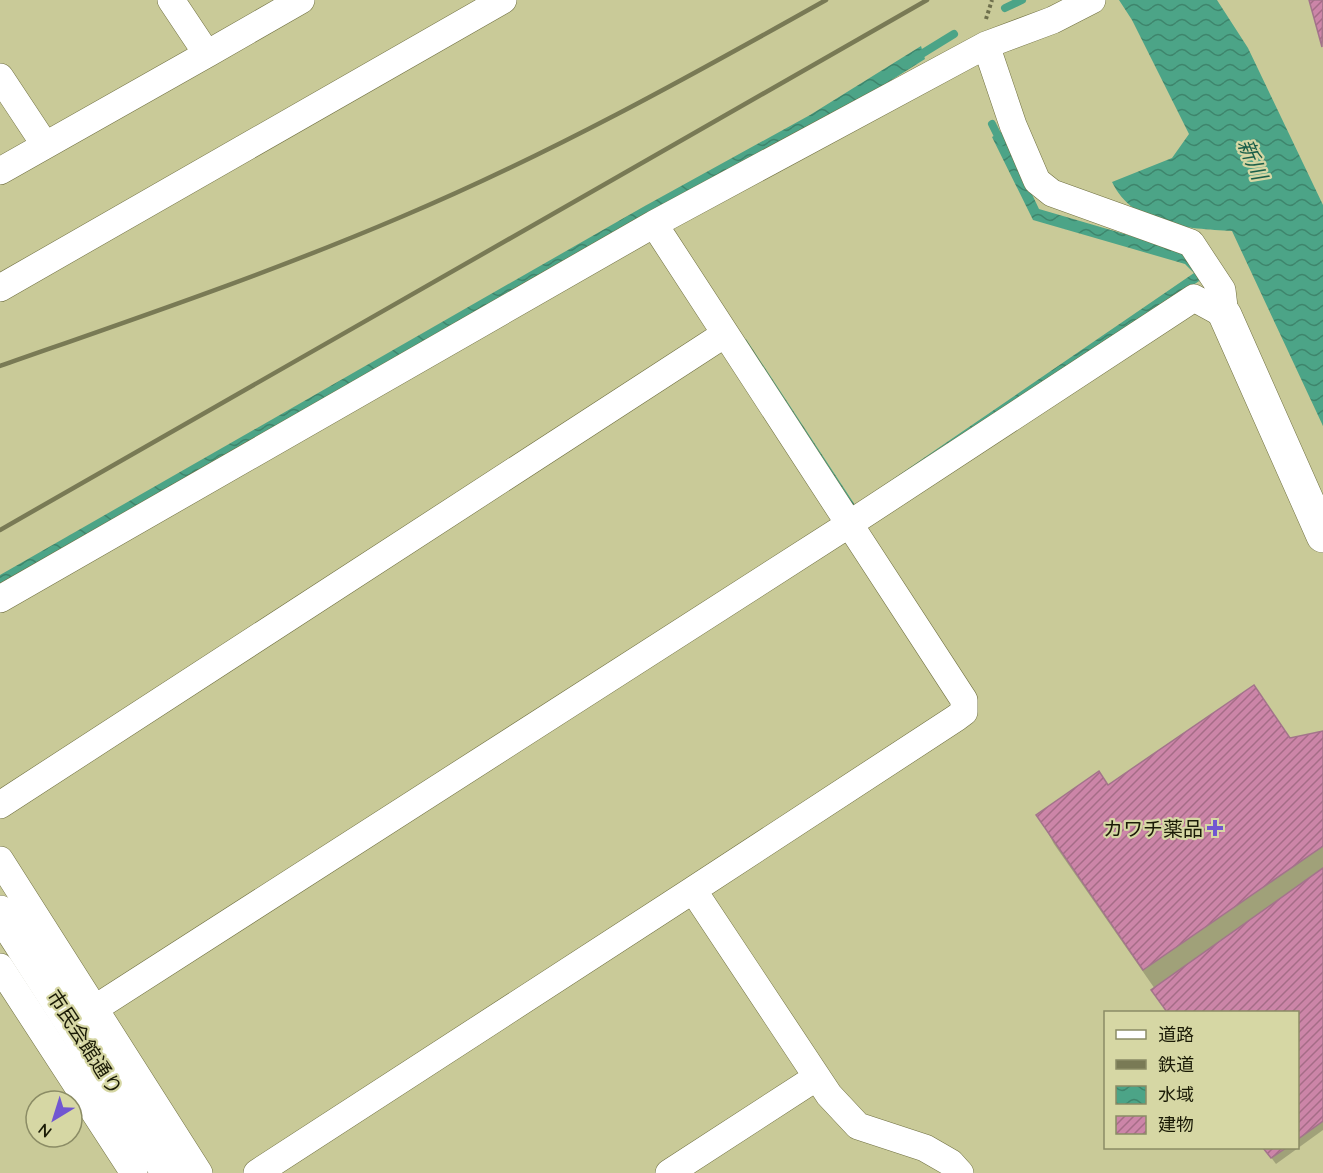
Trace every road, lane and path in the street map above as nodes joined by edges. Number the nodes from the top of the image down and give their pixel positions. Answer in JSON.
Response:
{"nodes":[{"id":1,"x":171,"y":0,"type":"edge"},
{"id":2,"x":301,"y":0,"type":"edge"},
{"id":3,"x":503,"y":0,"type":"edge"},
{"id":4,"x":1092,"y":0,"type":"edge"},
{"id":5,"x":986,"y":45,"type":"junction"},
{"id":6,"x":207,"y":54,"type":"junction"},
{"id":7,"x":0,"y":77,"type":"edge"},
{"id":8,"x":45,"y":146,"type":"junction"},
{"id":9,"x":0,"y":171,"type":"edge"},
{"id":10,"x":654,"y":224,"type":"junction"},
{"id":11,"x":0,"y":288,"type":"edge"},
{"id":12,"x":1226,"y":315,"type":"junction"},
{"id":13,"x":725,"y":334,"type":"junction"},
{"id":14,"x":851,"y":523,"type":"junction"},
{"id":15,"x":1323,"y":536,"type":"edge"},
{"id":16,"x":0,"y":599,"type":"edge"},
{"id":17,"x":0,"y":805,"type":"edge"},
{"id":18,"x":0,"y":860,"type":"edge"},
{"id":19,"x":693,"y":890,"type":"junction"},
{"id":20,"x":0,"y":912,"type":"edge"},
{"id":21,"x":0,"y":967,"type":"edge"},
{"id":22,"x":94,"y":1009,"type":"junction"},
{"id":23,"x":817,"y":1077,"type":"junction"},
{"id":24,"x":134,"y":1173,"type":"edge"},
{"id":25,"x":168,"y":1173,"type":"edge"},
{"id":26,"x":199,"y":1173,"type":"edge"},
{"id":27,"x":257,"y":1173,"type":"edge"},
{"id":28,"x":669,"y":1173,"type":"edge"},
{"id":29,"x":960,"y":1173,"type":"edge"}],
"edges":[{"from":1,"to":6,"type":"street"},
{"from":2,"to":6,"type":"street"},
{"from":3,"to":11,"type":"street"},
{"from":4,"to":5,"type":"street"},
{"from":5,"to":10,"type":"street"},
{"from":5,"to":12,"type":"street"},
{"from":6,"to":8,"type":"street"},
{"from":7,"to":8,"type":"street"},
{"from":8,"to":9,"type":"street"},
{"from":10,"to":13,"type":"street"},
{"from":10,"to":16,"type":"street"},
{"from":12,"to":14,"type":"street"},
{"from":12,"to":15,"type":"street"},
{"from":13,"to":14,"type":"street"},
{"from":13,"to":17,"type":"street"},
{"from":14,"to":19,"type":"street"},
{"from":14,"to":22,"type":"street"},
{"from":18,"to":22,"type":"street"},
{"from":19,"to":23,"type":"street"},
{"from":19,"to":27,"type":"street"},
{"from":20,"to":25,"type":"street","name":"市民会館通り"},
{"from":21,"to":24,"type":"street"},
{"from":22,"to":26,"type":"street"},
{"from":23,"to":28,"type":"street"},
{"from":23,"to":29,"type":"street"}]}
